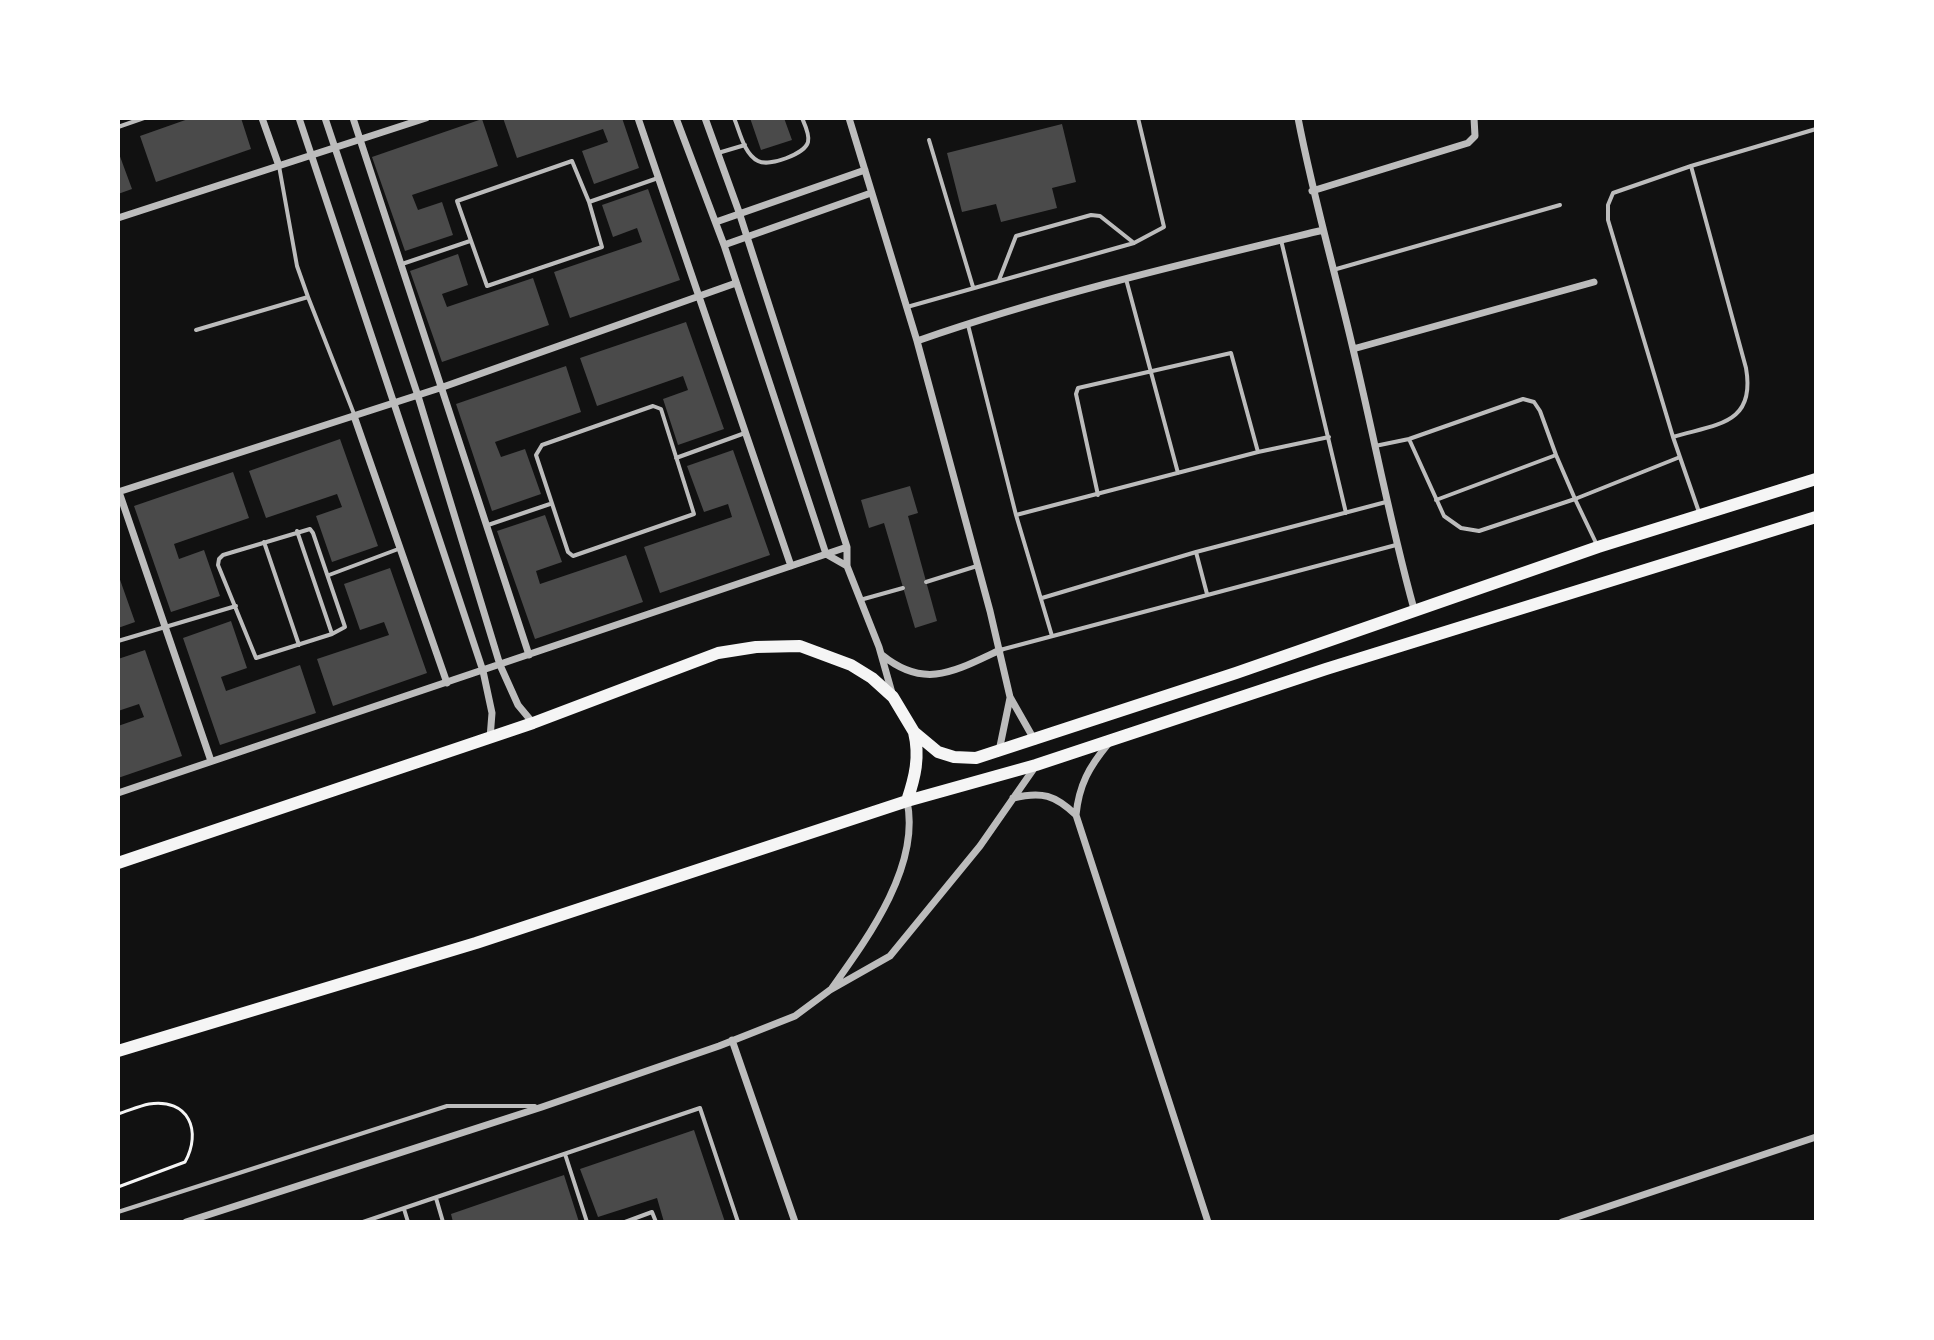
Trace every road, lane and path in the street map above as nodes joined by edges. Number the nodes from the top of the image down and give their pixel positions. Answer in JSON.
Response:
{"nodes":[{"id":1,"x":122,"y":118,"type":"edge"},
{"id":2,"x":144,"y":118,"type":"edge"},
{"id":3,"x":262,"y":118,"type":"edge"},
{"id":4,"x":299,"y":118,"type":"edge"},
{"id":5,"x":325,"y":118,"type":"edge"},
{"id":6,"x":353,"y":118,"type":"edge"},
{"id":7,"x":426,"y":118,"type":"edge"},
{"id":8,"x":638,"y":118,"type":"edge"},
{"id":9,"x":676,"y":118,"type":"edge"},
{"id":10,"x":705,"y":118,"type":"edge"},
{"id":11,"x":734,"y":118,"type":"edge"},
{"id":12,"x":802,"y":118,"type":"edge"},
{"id":13,"x":849,"y":118,"type":"edge"},
{"id":14,"x":1138,"y":118,"type":"edge"},
{"id":15,"x":1298,"y":118,"type":"edge"},
{"id":16,"x":1474,"y":118,"type":"edge"},
{"id":17,"x":121,"y":126,"type":"edge"},
{"id":18,"x":1816,"y":129,"type":"edge"},
{"id":19,"x":360,"y":139,"type":"junction"},
{"id":20,"x":929,"y":140,"type":"dead end"},
{"id":21,"x":745,"y":145,"type":"junction"},
{"id":22,"x":335,"y":147,"type":"junction"},
{"id":23,"x":718,"y":153,"type":"junction"},
{"id":24,"x":311,"y":155,"type":"junction"},
{"id":25,"x":279,"y":166,"type":"junction"},
{"id":26,"x":1691,"y":166,"type":"junction"},
{"id":27,"x":865,"y":170,"type":"junction"},
{"id":28,"x":659,"y":178,"type":"junction"},
{"id":29,"x":1312,"y":191,"type":"junction"},
{"id":30,"x":871,"y":193,"type":"junction"},
{"id":31,"x":589,"y":202,"type":"junction"},
{"id":32,"x":1560,"y":205,"type":"dead end"},
{"id":33,"x":739,"y":212,"type":"junction"},
{"id":34,"x":118,"y":218,"type":"edge"},
{"id":35,"x":716,"y":222,"type":"junction"},
{"id":36,"x":1323,"y":230,"type":"junction"},
{"id":37,"x":748,"y":237,"type":"junction"},
{"id":38,"x":1281,"y":240,"type":"junction"},
{"id":39,"x":470,"y":241,"type":"junction"},
{"id":40,"x":1134,"y":243,"type":"junction"},
{"id":41,"x":724,"y":245,"type":"junction"},
{"id":42,"x":402,"y":264,"type":"junction"},
{"id":43,"x":1333,"y":270,"type":"junction"},
{"id":44,"x":1126,"y":279,"type":"junction"},
{"id":45,"x":999,"y":280,"type":"junction"},
{"id":46,"x":1594,"y":282,"type":"dead end"},
{"id":47,"x":736,"y":283,"type":"junction"},
{"id":48,"x":973,"y":287,"type":"junction"},
{"id":49,"x":308,"y":297,"type":"junction"},
{"id":50,"x":700,"y":297,"type":"junction"},
{"id":51,"x":907,"y":307,"type":"junction"},
{"id":52,"x":968,"y":324,"type":"junction"},
{"id":53,"x":196,"y":330,"type":"dead end"},
{"id":54,"x":917,"y":341,"type":"junction"},
{"id":55,"x":1353,"y":349,"type":"junction"},
{"id":56,"x":1149,"y":370,"type":"junction"},
{"id":57,"x":443,"y":387,"type":"junction"},
{"id":58,"x":418,"y":396,"type":"junction"},
{"id":59,"x":394,"y":403,"type":"junction"},
{"id":60,"x":354,"y":416,"type":"junction"},
{"id":61,"x":746,"y":433,"type":"junction"},
{"id":62,"x":1329,"y":437,"type":"junction"},
{"id":63,"x":1673,"y":437,"type":"junction"},
{"id":64,"x":1409,"y":439,"type":"junction"},
{"id":65,"x":1375,"y":446,"type":"junction"},
{"id":66,"x":1258,"y":452,"type":"junction"},
{"id":67,"x":1556,"y":455,"type":"junction"},
{"id":68,"x":1680,"y":457,"type":"junction"},
{"id":69,"x":676,"y":458,"type":"junction"},
{"id":70,"x":1178,"y":473,"type":"junction"},
{"id":71,"x":1816,"y":479,"type":"edge"},
{"id":72,"x":118,"y":492,"type":"edge"},
{"id":73,"x":1098,"y":495,"type":"junction"},
{"id":74,"x":1575,"y":499,"type":"junction"},
{"id":75,"x":1436,"y":500,"type":"junction"},
{"id":76,"x":1387,"y":502,"type":"junction"},
{"id":77,"x":550,"y":504,"type":"junction"},
{"id":78,"x":1346,"y":513,"type":"junction"},
{"id":79,"x":1016,"y":515,"type":"junction"},
{"id":80,"x":1700,"y":517,"type":"junction"},
{"id":81,"x":1816,"y":517,"type":"edge"},
{"id":82,"x":487,"y":526,"type":"junction"},
{"id":83,"x":297,"y":531,"type":"junction"},
{"id":84,"x":264,"y":542,"type":"junction"},
{"id":85,"x":1396,"y":545,"type":"junction"},
{"id":86,"x":847,"y":547,"type":"junction"},
{"id":87,"x":1598,"y":547,"type":"junction"},
{"id":88,"x":401,"y":548,"type":"junction"},
{"id":89,"x":1196,"y":552,"type":"junction"},
{"id":90,"x":826,"y":554,"type":"junction"},
{"id":91,"x":977,"y":565,"type":"junction"},
{"id":92,"x":791,"y":566,"type":"junction"},
{"id":93,"x":847,"y":566,"type":"junction"},
{"id":94,"x":329,"y":575,"type":"junction"},
{"id":95,"x":926,"y":582,"type":"dead end"},
{"id":96,"x":903,"y":588,"type":"dead end"},
{"id":97,"x":1207,"y":594,"type":"junction"},
{"id":98,"x":1042,"y":598,"type":"junction"},
{"id":99,"x":860,"y":600,"type":"junction"},
{"id":100,"x":236,"y":606,"type":"junction"},
{"id":101,"x":1414,"y":609,"type":"junction"},
{"id":102,"x":165,"y":627,"type":"junction"},
{"id":103,"x":332,"y":634,"type":"junction"},
{"id":104,"x":1052,"y":636,"type":"junction"},
{"id":105,"x":118,"y":641,"type":"edge"},
{"id":106,"x":299,"y":645,"type":"junction"},
{"id":107,"x":1000,"y":650,"type":"junction"},
{"id":108,"x":529,"y":655,"type":"junction"},
{"id":109,"x":882,"y":655,"type":"junction"},
{"id":110,"x":500,"y":665,"type":"junction"},
{"id":111,"x":483,"y":671,"type":"junction"},
{"id":112,"x":447,"y":683,"type":"junction"},
{"id":113,"x":893,"y":697,"type":"junction"},
{"id":114,"x":1010,"y":697,"type":"junction"},
{"id":115,"x":533,"y":723,"type":"junction"},
{"id":116,"x":914,"y":732,"type":"junction"},
{"id":117,"x":490,"y":738,"type":"junction"},
{"id":118,"x":1112,"y":739,"type":"junction"},
{"id":119,"x":1035,"y":741,"type":"junction"},
{"id":120,"x":999,"y":751,"type":"junction"},
{"id":121,"x":211,"y":761,"type":"junction"},
{"id":122,"x":1036,"y":765,"type":"junction"},
{"id":123,"x":118,"y":793,"type":"edge"},
{"id":124,"x":1013,"y":798,"type":"junction"},
{"id":125,"x":907,"y":801,"type":"junction"},
{"id":126,"x":1076,"y":815,"type":"junction"},
{"id":127,"x":118,"y":863,"type":"edge"},
{"id":128,"x":830,"y":990,"type":"junction"},
{"id":129,"x":732,"y":1040,"type":"junction"},
{"id":130,"x":118,"y":1051,"type":"edge"},
{"id":131,"x":542,"y":1107,"type":"junction"},
{"id":132,"x":118,"y":1114,"type":"edge"},
{"id":133,"x":1816,"y":1137,"type":"edge"},
{"id":134,"x":565,"y":1154,"type":"junction"},
{"id":135,"x":118,"y":1187,"type":"edge"},
{"id":136,"x":436,"y":1198,"type":"junction"},
{"id":137,"x":404,"y":1209,"type":"junction"},
{"id":138,"x":118,"y":1212,"type":"edge"},
{"id":139,"x":186,"y":1222,"type":"edge"},
{"id":140,"x":363,"y":1222,"type":"edge"},
{"id":141,"x":408,"y":1222,"type":"edge"},
{"id":142,"x":443,"y":1222,"type":"edge"},
{"id":143,"x":587,"y":1222,"type":"edge"},
{"id":144,"x":625,"y":1222,"type":"edge"},
{"id":145,"x":656,"y":1222,"type":"edge"},
{"id":146,"x":738,"y":1222,"type":"edge"},
{"id":147,"x":795,"y":1222,"type":"edge"},
{"id":148,"x":1208,"y":1222,"type":"edge"},
{"id":149,"x":1562,"y":1222,"type":"edge"}],
"edges":[{"from":1,"to":17,"type":"lane"},
{"from":2,"to":17,"type":"lane"},
{"from":3,"to":25,"type":"street"},
{"from":4,"to":24,"type":"street"},
{"from":5,"to":22,"type":"street"},
{"from":6,"to":19,"type":"street"},
{"from":7,"to":19,"type":"street"},
{"from":8,"to":28,"type":"street"},
{"from":9,"to":35,"type":"street"},
{"from":10,"to":23,"type":"street"},
{"from":11,"to":21,"type":"lane"},
{"from":12,"to":21,"type":"lane"},
{"from":13,"to":27,"type":"street"},
{"from":14,"to":40,"type":"lane"},
{"from":15,"to":29,"type":"street"},
{"from":16,"to":29,"type":"street"},
{"from":18,"to":26,"type":"lane"},
{"from":19,"to":22,"type":"street"},
{"from":19,"to":42,"type":"street"},
{"from":20,"to":48,"type":"lane"},
{"from":21,"to":23,"type":"lane"},
{"from":22,"to":24,"type":"street"},
{"from":22,"to":58,"type":"street"},
{"from":23,"to":33,"type":"street"},
{"from":24,"to":25,"type":"street"},
{"from":24,"to":59,"type":"street"},
{"from":25,"to":34,"type":"street"},
{"from":25,"to":49,"type":"lane"},
{"from":26,"to":63,"type":"lane"},
{"from":26,"to":63,"type":"lane"},
{"from":27,"to":30,"type":"street"},
{"from":27,"to":33,"type":"street"},
{"from":28,"to":31,"type":"lane"},
{"from":28,"to":50,"type":"street"},
{"from":29,"to":36,"type":"street"},
{"from":30,"to":37,"type":"street"},
{"from":30,"to":51,"type":"street"},
{"from":31,"to":39,"type":"lane"},
{"from":31,"to":39,"type":"lane"},
{"from":32,"to":43,"type":"lane"},
{"from":33,"to":35,"type":"street"},
{"from":33,"to":37,"type":"street"},
{"from":35,"to":41,"type":"street"},
{"from":36,"to":38,"type":"street"},
{"from":36,"to":43,"type":"street"},
{"from":37,"to":41,"type":"street"},
{"from":37,"to":86,"type":"street"},
{"from":38,"to":44,"type":"street"},
{"from":38,"to":62,"type":"lane"},
{"from":39,"to":42,"type":"lane"},
{"from":40,"to":45,"type":"lane"},
{"from":40,"to":45,"type":"lane"},
{"from":41,"to":47,"type":"street"},
{"from":42,"to":57,"type":"street"},
{"from":43,"to":55,"type":"street"},
{"from":44,"to":52,"type":"street"},
{"from":44,"to":56,"type":"lane"},
{"from":45,"to":48,"type":"lane"},
{"from":46,"to":55,"type":"street"},
{"from":47,"to":50,"type":"street"},
{"from":47,"to":90,"type":"street"},
{"from":48,"to":51,"type":"lane"},
{"from":49,"to":53,"type":"lane"},
{"from":49,"to":60,"type":"lane"},
{"from":50,"to":57,"type":"street"},
{"from":50,"to":61,"type":"street"},
{"from":51,"to":54,"type":"street"},
{"from":52,"to":54,"type":"street"},
{"from":52,"to":79,"type":"lane"},
{"from":54,"to":91,"type":"street"},
{"from":55,"to":65,"type":"street"},
{"from":56,"to":66,"type":"lane"},
{"from":56,"to":70,"type":"lane"},
{"from":56,"to":73,"type":"lane"},
{"from":57,"to":58,"type":"street"},
{"from":57,"to":82,"type":"street"},
{"from":58,"to":59,"type":"street"},
{"from":58,"to":110,"type":"street"},
{"from":59,"to":60,"type":"street"},
{"from":59,"to":111,"type":"street"},
{"from":60,"to":72,"type":"street"},
{"from":60,"to":88,"type":"street"},
{"from":61,"to":69,"type":"lane"},
{"from":61,"to":92,"type":"street"},
{"from":62,"to":66,"type":"lane"},
{"from":62,"to":78,"type":"lane"},
{"from":63,"to":68,"type":"lane"},
{"from":64,"to":65,"type":"lane"},
{"from":64,"to":67,"type":"lane"},
{"from":64,"to":75,"type":"lane"},
{"from":65,"to":76,"type":"street"},
{"from":66,"to":70,"type":"lane"},
{"from":67,"to":74,"type":"lane"},
{"from":67,"to":75,"type":"lane"},
{"from":68,"to":74,"type":"lane"},
{"from":68,"to":80,"type":"lane"},
{"from":69,"to":77,"type":"lane"},
{"from":69,"to":77,"type":"lane"},
{"from":70,"to":73,"type":"lane"},
{"from":71,"to":80,"type":"highway"},
{"from":72,"to":102,"type":"street"},
{"from":73,"to":79,"type":"lane"},
{"from":74,"to":75,"type":"lane"},
{"from":74,"to":87,"type":"lane"},
{"from":76,"to":78,"type":"lane"},
{"from":76,"to":85,"type":"street"},
{"from":77,"to":82,"type":"lane"},
{"from":78,"to":89,"type":"lane"},
{"from":79,"to":98,"type":"lane"},
{"from":80,"to":87,"type":"highway"},
{"from":81,"to":118,"type":"highway"},
{"from":82,"to":108,"type":"street"},
{"from":83,"to":84,"type":"lane"},
{"from":83,"to":94,"type":"lane"},
{"from":83,"to":103,"type":"lane"},
{"from":84,"to":100,"type":"lane"},
{"from":84,"to":106,"type":"lane"},
{"from":85,"to":97,"type":"lane"},
{"from":85,"to":101,"type":"street"},
{"from":86,"to":90,"type":"street"},
{"from":86,"to":93,"type":"street"},
{"from":87,"to":101,"type":"highway"},
{"from":88,"to":94,"type":"lane"},
{"from":88,"to":112,"type":"street"},
{"from":89,"to":97,"type":"lane"},
{"from":89,"to":98,"type":"lane"},
{"from":90,"to":92,"type":"street"},
{"from":90,"to":93,"type":"street"},
{"from":91,"to":95,"type":"lane"},
{"from":91,"to":107,"type":"street"},
{"from":92,"to":108,"type":"street"},
{"from":93,"to":99,"type":"street"},
{"from":94,"to":103,"type":"lane"},
{"from":96,"to":99,"type":"lane"},
{"from":97,"to":104,"type":"lane"},
{"from":98,"to":104,"type":"lane"},
{"from":99,"to":109,"type":"street"},
{"from":100,"to":102,"type":"lane"},
{"from":100,"to":106,"type":"lane"},
{"from":101,"to":119,"type":"highway"},
{"from":102,"to":105,"type":"lane"},
{"from":102,"to":121,"type":"street"},
{"from":103,"to":106,"type":"lane"},
{"from":104,"to":107,"type":"lane"},
{"from":107,"to":109,"type":"street"},
{"from":107,"to":114,"type":"street"},
{"from":108,"to":110,"type":"street"},
{"from":109,"to":113,"type":"street"},
{"from":110,"to":111,"type":"street"},
{"from":110,"to":115,"type":"street"},
{"from":111,"to":112,"type":"street"},
{"from":111,"to":117,"type":"street"},
{"from":112,"to":121,"type":"street"},
{"from":113,"to":115,"type":"highway"},
{"from":113,"to":116,"type":"highway"},
{"from":114,"to":119,"type":"street"},
{"from":114,"to":120,"type":"street"},
{"from":115,"to":117,"type":"highway"},
{"from":116,"to":120,"type":"highway"},
{"from":116,"to":125,"type":"highway"},
{"from":117,"to":127,"type":"highway"},
{"from":118,"to":122,"type":"highway"},
{"from":118,"to":126,"type":"street"},
{"from":119,"to":120,"type":"highway"},
{"from":121,"to":123,"type":"street"},
{"from":122,"to":124,"type":"street"},
{"from":122,"to":125,"type":"highway"},
{"from":124,"to":126,"type":"street"},
{"from":124,"to":128,"type":"street"},
{"from":125,"to":128,"type":"street"},
{"from":125,"to":130,"type":"highway"},
{"from":126,"to":148,"type":"street"},
{"from":128,"to":129,"type":"street"},
{"from":129,"to":131,"type":"street"},
{"from":129,"to":147,"type":"street"},
{"from":131,"to":138,"type":"lane"},
{"from":131,"to":139,"type":"street"},
{"from":132,"to":135,"type":"path"},
{"from":133,"to":149,"type":"street"},
{"from":134,"to":136,"type":"lane"},
{"from":134,"to":143,"type":"lane"},
{"from":134,"to":146,"type":"lane"},
{"from":136,"to":137,"type":"lane"},
{"from":136,"to":142,"type":"lane"},
{"from":137,"to":140,"type":"lane"},
{"from":137,"to":141,"type":"lane"},
{"from":144,"to":145,"type":"lane"}]}
